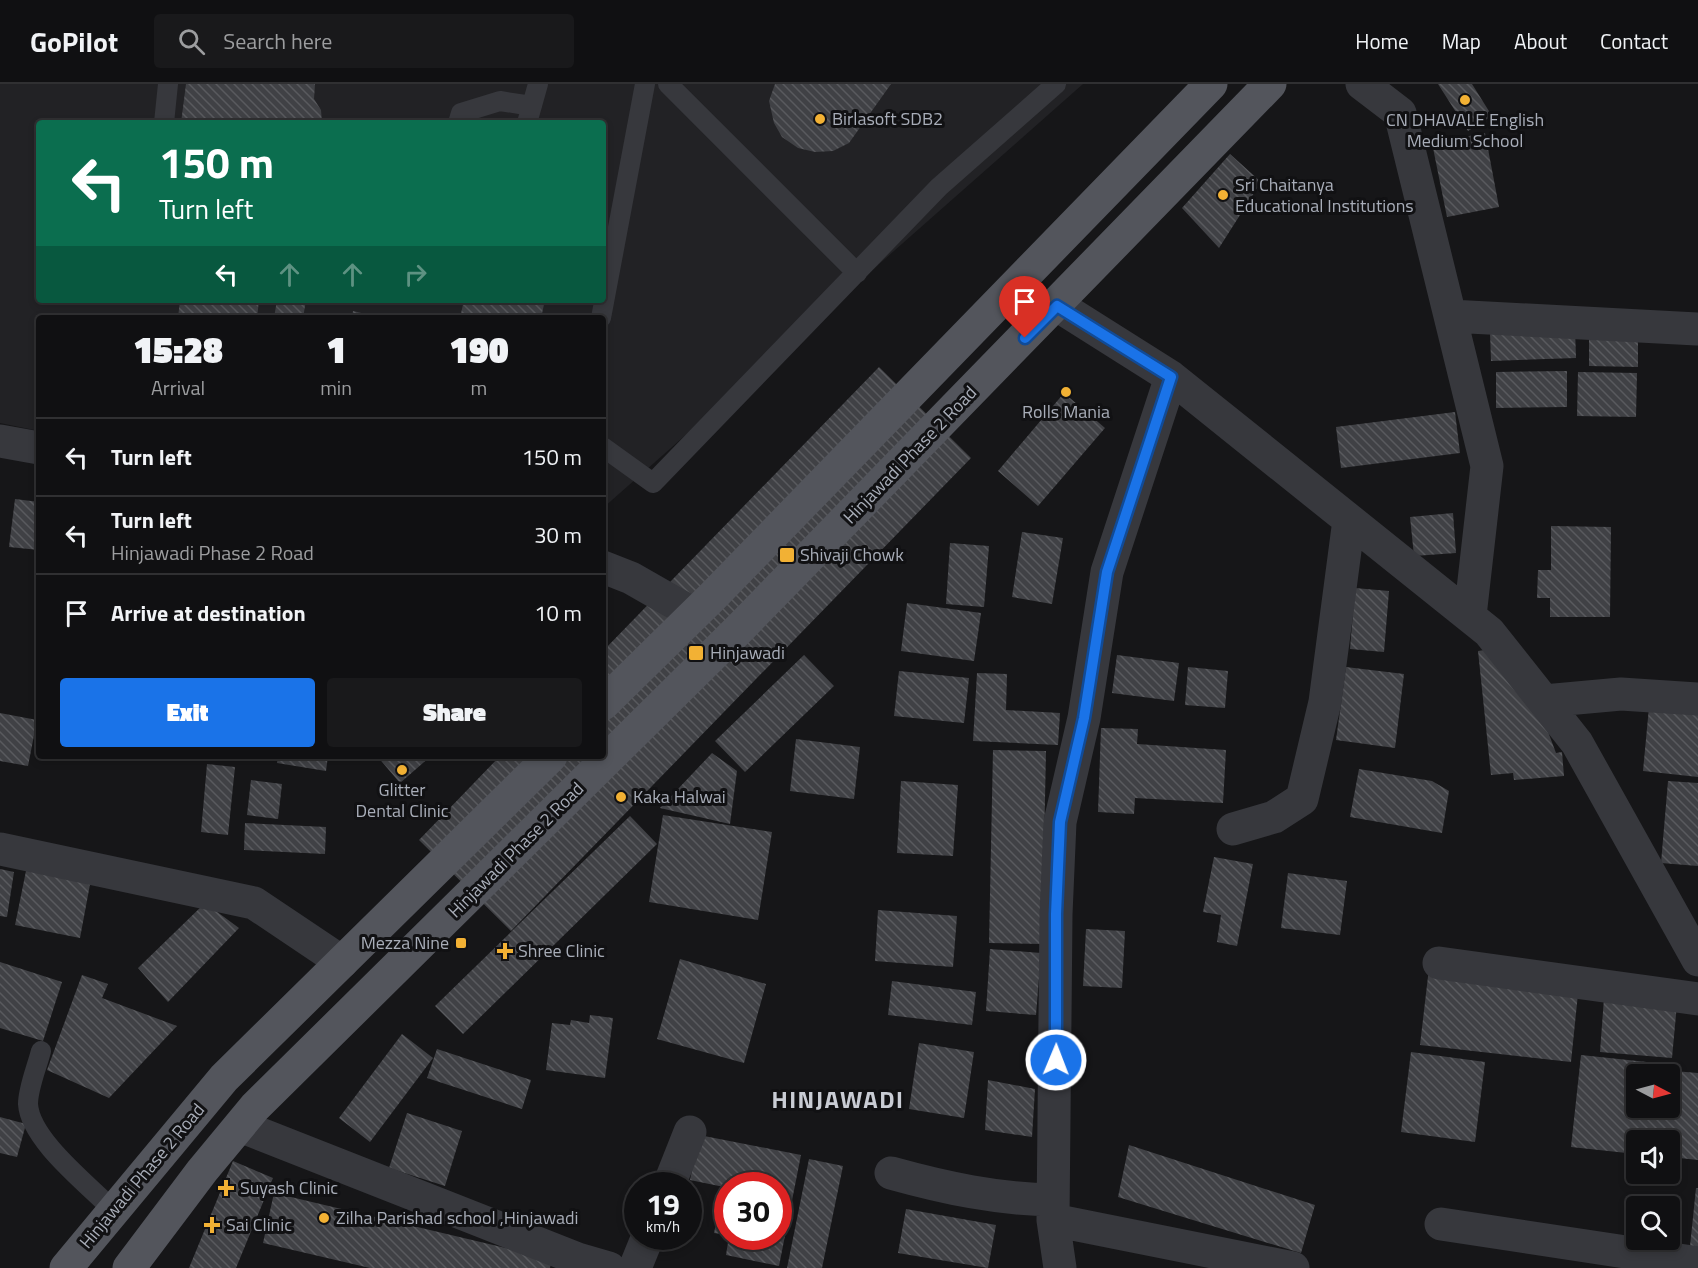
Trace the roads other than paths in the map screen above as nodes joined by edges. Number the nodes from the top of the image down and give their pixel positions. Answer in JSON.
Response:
{"nodes":[{"id":1,"x":168,"y":84,"type":"edge"},
{"id":2,"x":538,"y":84,"type":"edge"},
{"id":3,"x":645,"y":84,"type":"edge"},
{"id":4,"x":668,"y":84,"type":"edge"},
{"id":5,"x":1056,"y":84,"type":"edge"},
{"id":6,"x":1210,"y":84,"type":"edge"},
{"id":7,"x":1270,"y":84,"type":"edge"},
{"id":8,"x":1362,"y":84,"type":"edge"},
{"id":9,"x":529,"y":115,"type":"edge"},
{"id":10,"x":164,"y":120,"type":"edge"},
{"id":11,"x":459,"y":120,"type":"edge"},
{"id":12,"x":857,"y":273,"type":"junction"},
{"id":13,"x":606,"y":291,"type":"edge"},
{"id":14,"x":1057,"y":306,"type":"junction"},
{"id":15,"x":1450,"y":316,"type":"junction"},
{"id":16,"x":1697,"y":329,"type":"edge"},
{"id":17,"x":1171,"y":377,"type":"junction"},
{"id":18,"x":0,"y":441,"type":"edge"},
{"id":19,"x":36,"y":447,"type":"edge"},
{"id":20,"x":606,"y":449,"type":"edge"},
{"id":21,"x":1349,"y":520,"type":"junction"},
{"id":22,"x":606,"y":568,"type":"edge"},
{"id":23,"x":694,"y":614,"type":"junction"},
{"id":24,"x":1470,"y":616,"type":"junction"},
{"id":25,"x":606,"y":696,"type":"edge"},
{"id":26,"x":1698,"y":699,"type":"edge"},
{"id":27,"x":1544,"y":701,"type":"junction"},
{"id":28,"x":547,"y":759,"type":"edge"},
{"id":29,"x":1233,"y":830,"type":"dead end"},
{"id":30,"x":0,"y":849,"type":"edge"},
{"id":31,"x":1698,"y":960,"type":"edge"},
{"id":32,"x":342,"y":962,"type":"junction"},
{"id":33,"x":1440,"y":963,"type":"dead end"},
{"id":34,"x":1698,"y":999,"type":"edge"},
{"id":35,"x":41,"y":1051,"type":"dead end"},
{"id":36,"x":240,"y":1126,"type":"junction"},
{"id":37,"x":690,"y":1132,"type":"dead end"},
{"id":38,"x":674,"y":1172,"type":"edge"},
{"id":39,"x":891,"y":1173,"type":"dead end"},
{"id":40,"x":113,"y":1210,"type":"junction"},
{"id":41,"x":1053,"y":1210,"type":"junction"},
{"id":42,"x":1441,"y":1224,"type":"dead end"},
{"id":43,"x":642,"y":1250,"type":"edge"},
{"id":44,"x":1698,"y":1263,"type":"edge"},
{"id":45,"x":587,"y":1265,"type":"edge"},
{"id":46,"x":66,"y":1268,"type":"edge"},
{"id":47,"x":129,"y":1268,"type":"edge"},
{"id":48,"x":635,"y":1268,"type":"edge"},
{"id":49,"x":1060,"y":1268,"type":"edge"},
{"id":50,"x":1293,"y":1268,"type":"edge"}],
"edges":[{"from":1,"to":10,"type":"lane"},
{"from":2,"to":9,"type":"lane"},
{"from":3,"to":13,"type":"lane"},
{"from":4,"to":12,"type":"lane"},
{"from":5,"to":12,"type":"lane"},
{"from":6,"to":23,"type":"main road"},
{"from":7,"to":14,"type":"main road","name":"Hinjawadi Phase 2 Road"},
{"from":8,"to":15,"type":"street"},
{"from":9,"to":11,"type":"lane"},
{"from":12,"to":20,"type":"lane"},
{"from":14,"to":17,"type":"street"},
{"from":14,"to":36,"type":"main road","name":"Hinjawadi Phase 2 Road"},
{"from":15,"to":16,"type":"street"},
{"from":15,"to":24,"type":"street"},
{"from":17,"to":21,"type":"street"},
{"from":17,"to":41,"type":"street"},
{"from":18,"to":19,"type":"street"},
{"from":21,"to":24,"type":"street"},
{"from":21,"to":29,"type":"street"},
{"from":22,"to":23,"type":"street"},
{"from":23,"to":25,"type":"main road"},
{"from":24,"to":27,"type":"street"},
{"from":26,"to":27,"type":"street"},
{"from":27,"to":31,"type":"street"},
{"from":28,"to":32,"type":"main road","name":"Hinjawadi Phase 2 Road"},
{"from":30,"to":32,"type":"street"},
{"from":32,"to":40,"type":"main road","name":"Hinjawadi Phase 2 Road"},
{"from":33,"to":34,"type":"street"},
{"from":35,"to":40,"type":"lane"},
{"from":36,"to":45,"type":"street"},
{"from":36,"to":47,"type":"main road","name":"Hinjawadi Phase 2 Road"},
{"from":37,"to":38,"type":"street"},
{"from":39,"to":41,"type":"street"},
{"from":40,"to":46,"type":"main road","name":"Hinjawadi Phase 2 Road"},
{"from":41,"to":49,"type":"street"},
{"from":41,"to":50,"type":"street"},
{"from":42,"to":44,"type":"street"},
{"from":43,"to":48,"type":"street"}]}
